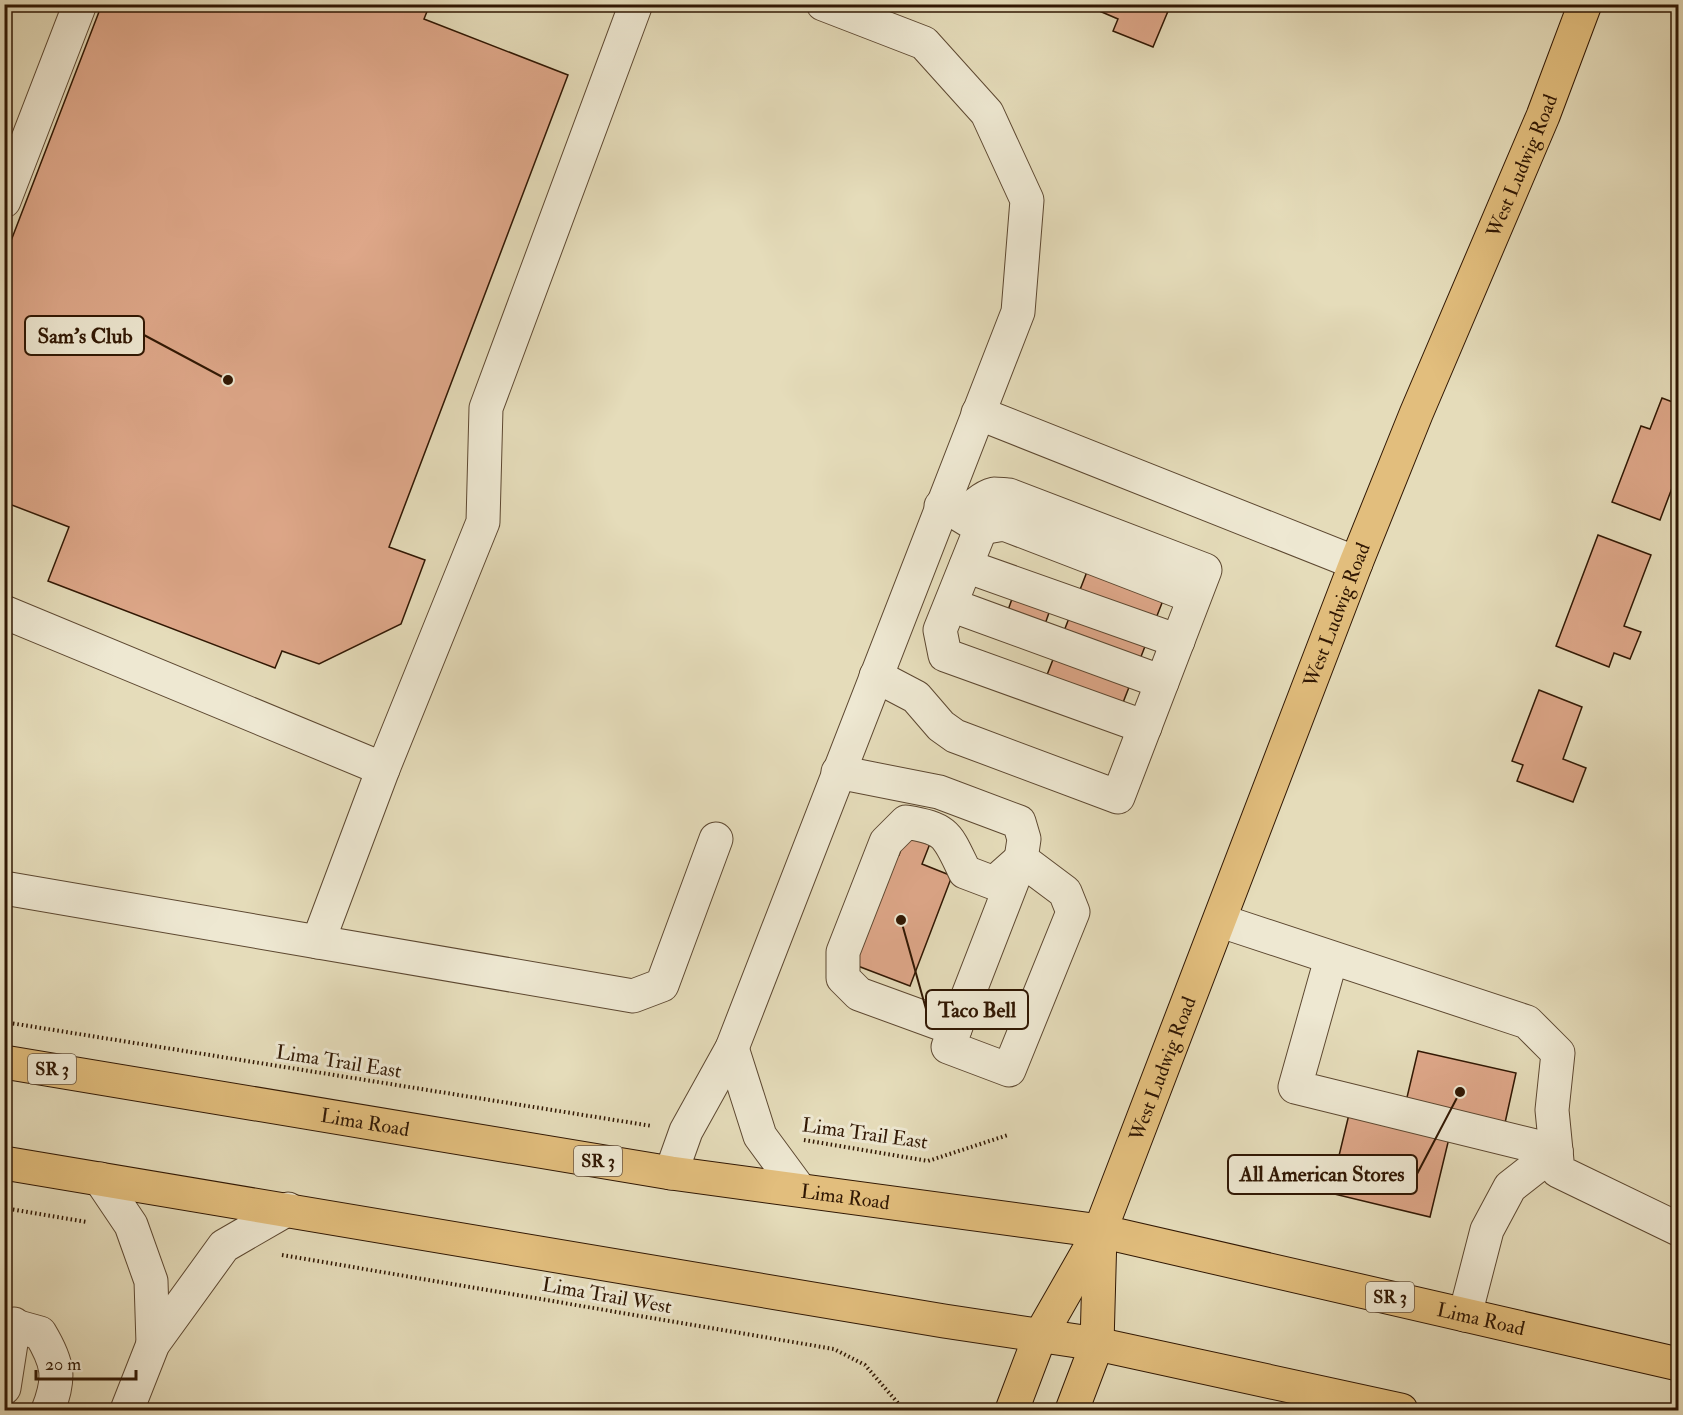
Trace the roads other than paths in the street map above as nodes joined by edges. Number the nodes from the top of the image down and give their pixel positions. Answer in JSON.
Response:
{"nodes":[{"id":1,"x":80,"y":4,"type":"edge"},
{"id":2,"x":636,"y":4,"type":"edge"},
{"id":3,"x":823,"y":4,"type":"edge"},
{"id":4,"x":1585,"y":4,"type":"edge"},
{"id":5,"x":4,"y":201,"type":"edge"},
{"id":6,"x":978,"y":413,"type":"junction"},
{"id":7,"x":959,"y":515,"type":"junction"},
{"id":8,"x":1356,"y":563,"type":"junction"},
{"id":9,"x":966,"y":566,"type":"junction"},
{"id":10,"x":4,"y":612,"type":"edge"},
{"id":11,"x":946,"y":618,"type":"junction"},
{"id":12,"x":1187,"y":618,"type":"junction"},
{"id":13,"x":876,"y":676,"type":"junction"},
{"id":14,"x":1153,"y":706,"type":"junction"},
{"id":15,"x":383,"y":769,"type":"junction"},
{"id":16,"x":838,"y":772,"type":"junction"},
{"id":17,"x":716,"y":839,"type":"dead end"},
{"id":18,"x":1021,"y":859,"type":"junction"},
{"id":19,"x":4,"y":888,"type":"edge"},
{"id":20,"x":1221,"y":921,"type":"junction"},
{"id":21,"x":318,"y":942,"type":"junction"},
{"id":22,"x":1331,"y":959,"type":"junction"},
{"id":23,"x":955,"y":1029,"type":"junction"},
{"id":24,"x":732,"y":1048,"type":"junction"},
{"id":25,"x":4,"y":1062,"type":"edge"},
{"id":26,"x":1556,"y":1151,"type":"junction"},
{"id":27,"x":4,"y":1163,"type":"edge"},
{"id":28,"x":671,"y":1173,"type":"junction"},
{"id":29,"x":100,"y":1179,"type":"junction"},
{"id":30,"x":799,"y":1190,"type":"junction"},
{"id":31,"x":288,"y":1209,"type":"junction"},
{"id":32,"x":1678,"y":1229,"type":"edge"},
{"id":33,"x":1100,"y":1231,"type":"junction"},
{"id":34,"x":1465,"y":1315,"type":"junction"},
{"id":35,"x":9,"y":1324,"type":"edge"},
{"id":36,"x":1040,"y":1336,"type":"junction"},
{"id":37,"x":153,"y":1344,"type":"junction"},
{"id":38,"x":1098,"y":1344,"type":"junction"},
{"id":39,"x":1678,"y":1364,"type":"edge"},
{"id":40,"x":4,"y":1388,"type":"edge"},
{"id":41,"x":48,"y":1410,"type":"edge"},
{"id":42,"x":127,"y":1410,"type":"edge"},
{"id":43,"x":1012,"y":1410,"type":"edge"},
{"id":44,"x":1072,"y":1410,"type":"edge"},
{"id":45,"x":1401,"y":1410,"type":"edge"}],
"edges":[{"from":1,"to":5,"type":"lane"},
{"from":2,"to":15,"type":"lane"},
{"from":3,"to":6,"type":"lane"},
{"from":4,"to":8,"type":"main road","name":"West Ludwig Road"},
{"from":6,"to":7,"type":"lane"},
{"from":6,"to":8,"type":"lane"},
{"from":7,"to":9,"type":"lane"},
{"from":7,"to":12,"type":"lane"},
{"from":7,"to":12,"type":"lane"},
{"from":7,"to":13,"type":"lane"},
{"from":8,"to":20,"type":"main road","name":"West Ludwig Road"},
{"from":9,"to":11,"type":"lane"},
{"from":9,"to":12,"type":"lane"},
{"from":10,"to":15,"type":"lane"},
{"from":11,"to":14,"type":"lane"},
{"from":11,"to":14,"type":"lane"},
{"from":12,"to":14,"type":"lane"},
{"from":13,"to":14,"type":"lane"},
{"from":13,"to":16,"type":"lane"},
{"from":15,"to":21,"type":"lane"},
{"from":16,"to":18,"type":"lane"},
{"from":16,"to":24,"type":"lane"},
{"from":17,"to":21,"type":"lane"},
{"from":18,"to":23,"type":"lane"},
{"from":18,"to":23,"type":"lane"},
{"from":18,"to":23,"type":"lane"},
{"from":19,"to":21,"type":"lane"},
{"from":20,"to":22,"type":"lane"},
{"from":20,"to":33,"type":"main road","name":"West Ludwig Road"},
{"from":22,"to":26,"type":"lane"},
{"from":22,"to":26,"type":"lane"},
{"from":24,"to":28,"type":"lane"},
{"from":24,"to":30,"type":"lane"},
{"from":25,"to":28,"type":"main road","name":"Lima Road","number":"SR 3"},
{"from":26,"to":32,"type":"lane"},
{"from":26,"to":34,"type":"lane"},
{"from":27,"to":29,"type":"main road"},
{"from":28,"to":30,"type":"main road","name":"Lima Road","number":"SR 3"},
{"from":29,"to":31,"type":"main road"},
{"from":29,"to":37,"type":"lane"},
{"from":30,"to":33,"type":"main road","name":"Lima Road","number":"SR 3"},
{"from":31,"to":36,"type":"main road"},
{"from":31,"to":37,"type":"lane"},
{"from":33,"to":34,"type":"main road","name":"Lima Road","number":"SR 3"},
{"from":33,"to":36,"type":"main road","name":"West Ludwig Road"},
{"from":33,"to":38,"type":"main road","name":"West Ludwig Road"},
{"from":34,"to":39,"type":"main road","name":"Lima Road","number":"SR 3"},
{"from":35,"to":40,"type":"lane"},
{"from":35,"to":41,"type":"lane"},
{"from":36,"to":38,"type":"main road"},
{"from":36,"to":43,"type":"main road","name":"West Ludwig Road"},
{"from":37,"to":42,"type":"lane"},
{"from":38,"to":44,"type":"main road","name":"West Ludwig Road"},
{"from":38,"to":45,"type":"main road"}]}
